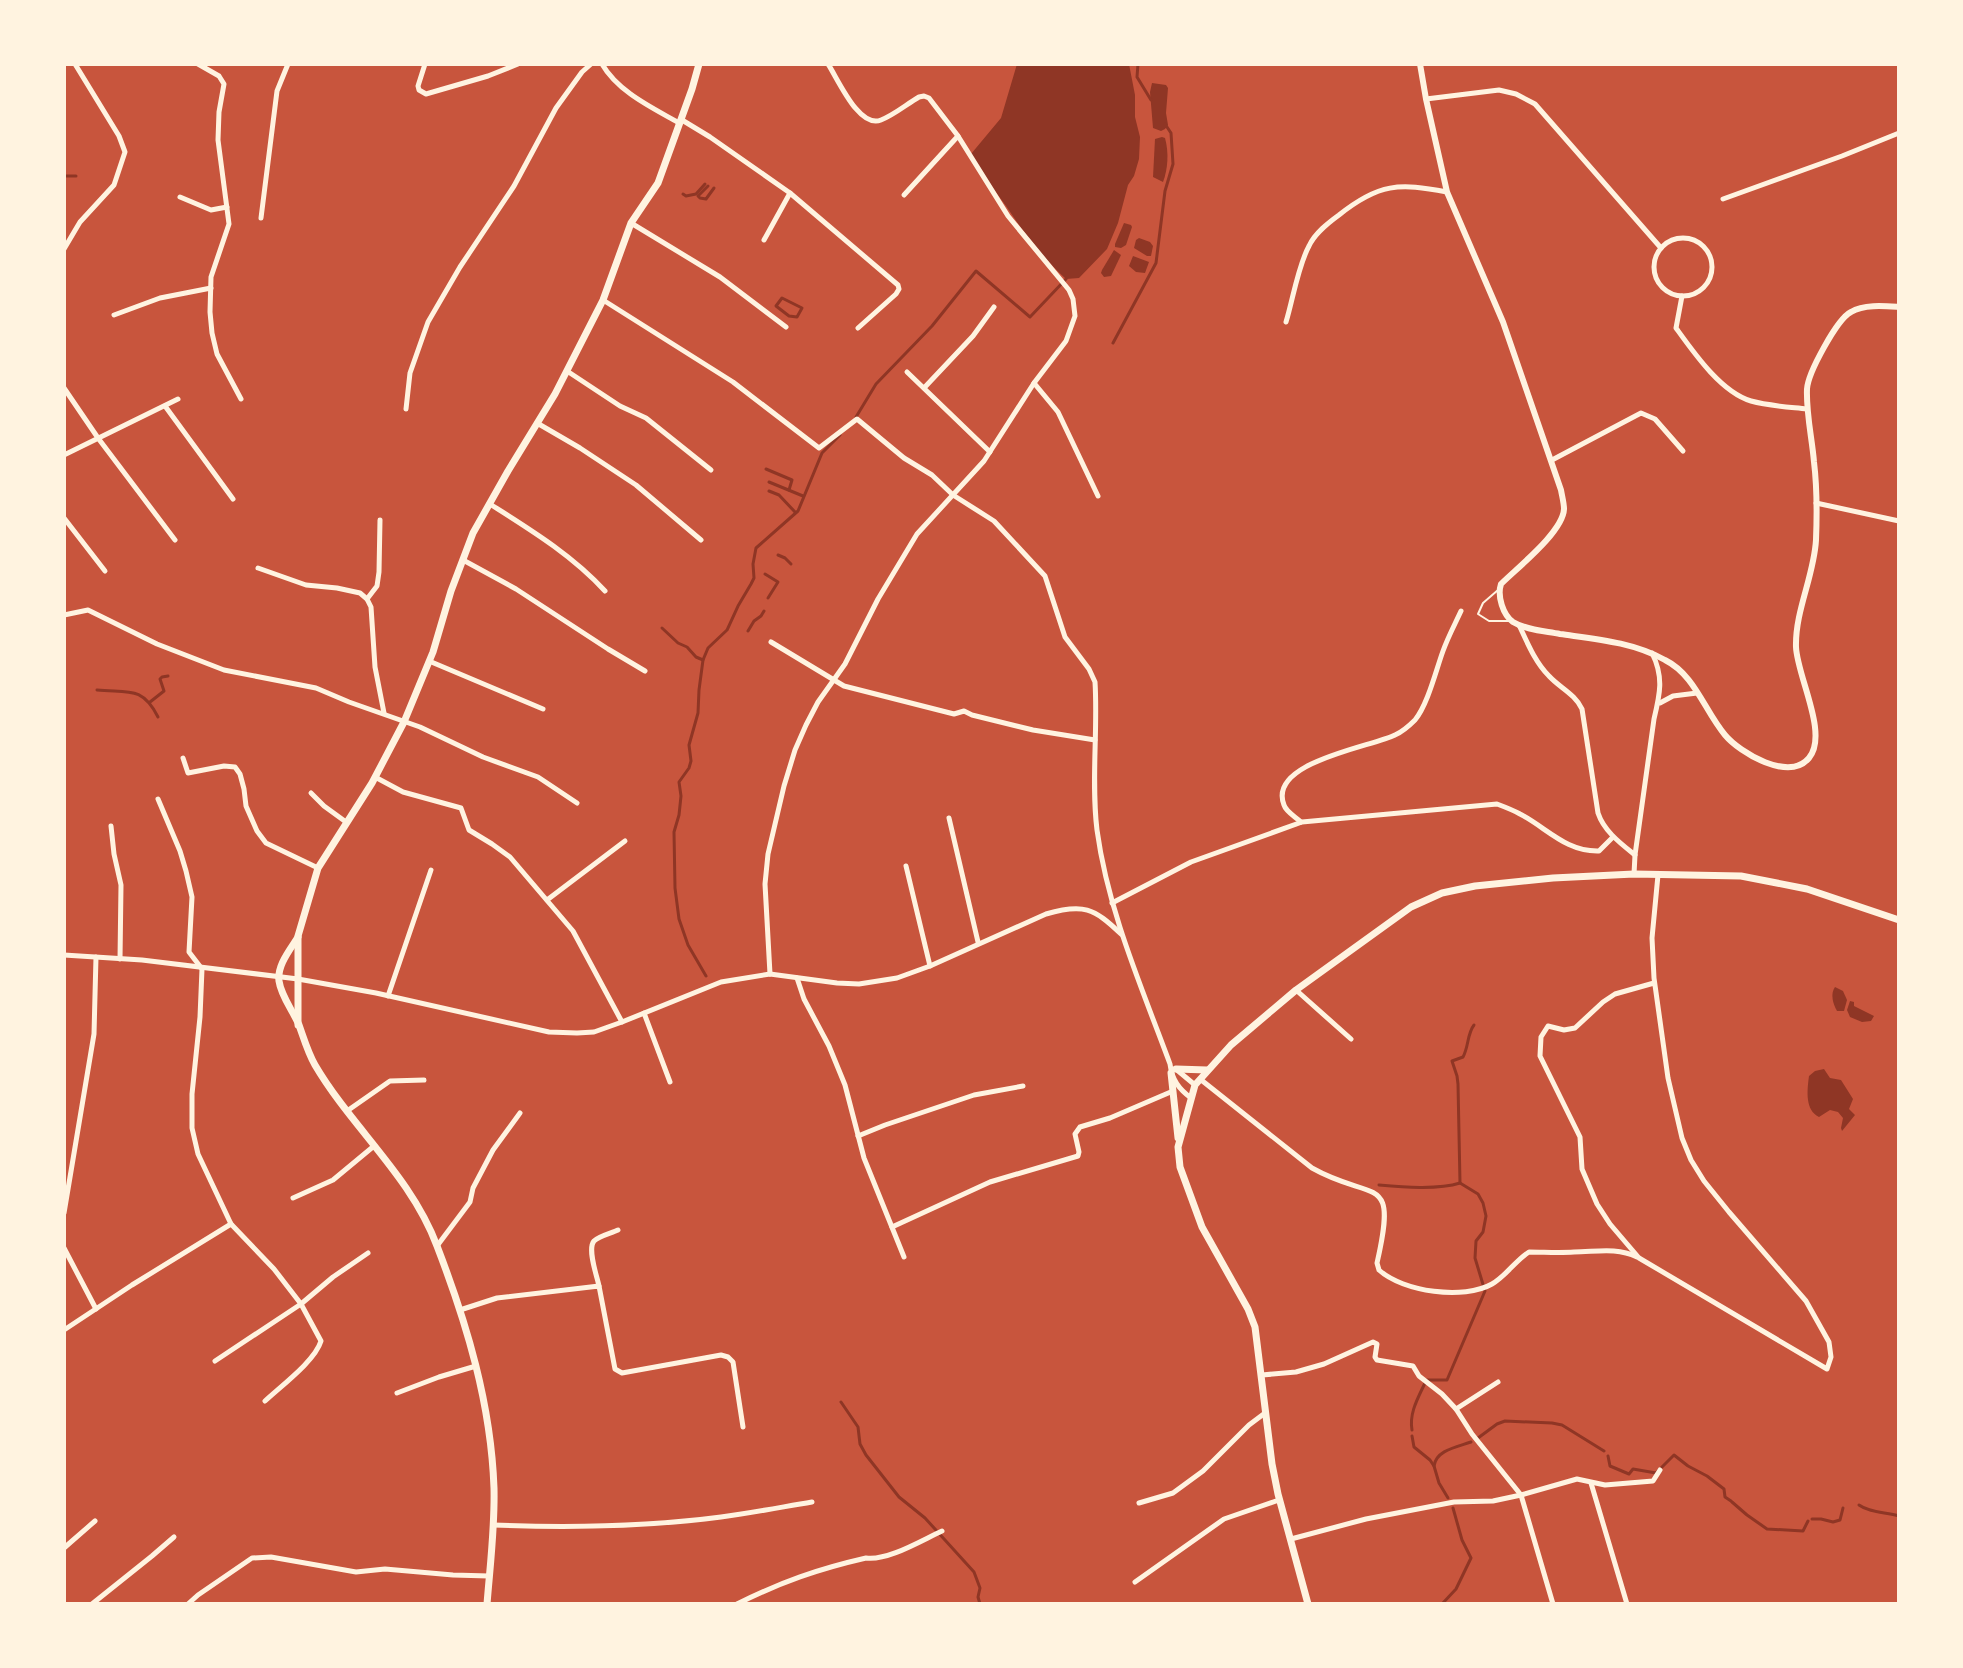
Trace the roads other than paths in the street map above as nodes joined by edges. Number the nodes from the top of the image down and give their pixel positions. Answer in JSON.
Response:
{"nodes":[{"id":1,"x":75,"y":64,"type":"edge"},
{"id":2,"x":198,"y":64,"type":"edge"},
{"id":3,"x":288,"y":64,"type":"edge"},
{"id":4,"x":425,"y":64,"type":"edge"},
{"id":5,"x":518,"y":64,"type":"edge"},
{"id":6,"x":591,"y":64,"type":"edge"},
{"id":7,"x":602,"y":64,"type":"edge"},
{"id":8,"x":699,"y":64,"type":"edge"},
{"id":9,"x":828,"y":64,"type":"edge"},
{"id":10,"x":1420,"y":64,"type":"edge"},
{"id":11,"x":1426,"y":99,"type":"junction"},
{"id":12,"x":681,"y":122,"type":"junction"},
{"id":13,"x":1899,"y":133,"type":"edge"},
{"id":14,"x":958,"y":136,"type":"junction"},
{"id":15,"x":1447,"y":192,"type":"junction"},
{"id":16,"x":790,"y":193,"type":"junction"},
{"id":17,"x":904,"y":195,"type":"dead end"},
{"id":18,"x":180,"y":197,"type":"dead end"},
{"id":19,"x":1723,"y":199,"type":"dead end"},
{"id":20,"x":227,"y":207,"type":"junction"},
{"id":21,"x":261,"y":218,"type":"dead end"},
{"id":22,"x":631,"y":223,"type":"junction"},
{"id":23,"x":764,"y":240,"type":"dead end"},
{"id":24,"x":1661,"y":248,"type":"junction"},
{"id":25,"x":64,"y":249,"type":"edge"},
{"id":26,"x":211,"y":288,"type":"junction"},
{"id":27,"x":1682,"y":296,"type":"junction"},
{"id":28,"x":603,"y":300,"type":"junction"},
{"id":29,"x":994,"y":307,"type":"dead end"},
{"id":30,"x":1899,"y":307,"type":"edge"},
{"id":31,"x":114,"y":315,"type":"dead end"},
{"id":32,"x":1286,"y":322,"type":"dead end"},
{"id":33,"x":786,"y":327,"type":"dead end"},
{"id":34,"x":858,"y":328,"type":"dead end"},
{"id":35,"x":567,"y":371,"type":"junction"},
{"id":36,"x":907,"y":372,"type":"dead end"},
{"id":37,"x":1034,"y":383,"type":"junction"},
{"id":38,"x":64,"y":388,"type":"edge"},
{"id":39,"x":924,"y":388,"type":"junction"},
{"id":40,"x":178,"y":399,"type":"dead end"},
{"id":41,"x":241,"y":399,"type":"dead end"},
{"id":42,"x":165,"y":406,"type":"junction"},
{"id":43,"x":406,"y":409,"type":"dead end"},
{"id":44,"x":1807,"y":409,"type":"junction"},
{"id":45,"x":537,"y":423,"type":"junction"},
{"id":46,"x":98,"y":438,"type":"junction"},
{"id":47,"x":1683,"y":451,"type":"dead end"},
{"id":48,"x":990,"y":452,"type":"junction"},
{"id":49,"x":64,"y":455,"type":"edge"},
{"id":50,"x":1552,"y":460,"type":"junction"},
{"id":51,"x":711,"y":470,"type":"dead end"},
{"id":52,"x":953,"y":495,"type":"junction"},
{"id":53,"x":1098,"y":496,"type":"dead end"},
{"id":54,"x":233,"y":499,"type":"dead end"},
{"id":55,"x":1816,"y":503,"type":"junction"},
{"id":56,"x":490,"y":504,"type":"junction"},
{"id":57,"x":64,"y":518,"type":"edge"},
{"id":58,"x":380,"y":520,"type":"dead end"},
{"id":59,"x":1899,"y":521,"type":"edge"},
{"id":60,"x":175,"y":540,"type":"dead end"},
{"id":61,"x":701,"y":540,"type":"dead end"},
{"id":62,"x":463,"y":560,"type":"junction"},
{"id":63,"x":258,"y":568,"type":"dead end"},
{"id":64,"x":105,"y":571,"type":"dead end"},
{"id":65,"x":1499,"y":589,"type":"junction"},
{"id":66,"x":605,"y":591,"type":"dead end"},
{"id":67,"x":367,"y":599,"type":"junction"},
{"id":68,"x":1461,"y":611,"type":"dead end"},
{"id":69,"x":64,"y":615,"type":"edge"},
{"id":70,"x":1510,"y":621,"type":"junction"},
{"id":71,"x":1519,"y":625,"type":"junction"},
{"id":72,"x":771,"y":642,"type":"dead end"},
{"id":73,"x":1652,"y":653,"type":"junction"},
{"id":74,"x":429,"y":661,"type":"junction"},
{"id":75,"x":645,"y":671,"type":"dead end"},
{"id":76,"x":834,"y":681,"type":"junction"},
{"id":77,"x":1697,"y":693,"type":"junction"},
{"id":78,"x":1659,"y":703,"type":"junction"},
{"id":79,"x":543,"y":709,"type":"dead end"},
{"id":80,"x":384,"y":713,"type":"junction"},
{"id":81,"x":404,"y":722,"type":"junction"},
{"id":82,"x":1095,"y":740,"type":"junction"},
{"id":83,"x":183,"y":758,"type":"dead end"},
{"id":84,"x":375,"y":777,"type":"junction"},
{"id":85,"x":311,"y":793,"type":"dead end"},
{"id":86,"x":158,"y":799,"type":"dead end"},
{"id":87,"x":577,"y":803,"type":"dead end"},
{"id":88,"x":949,"y":818,"type":"dead end"},
{"id":89,"x":346,"y":822,"type":"junction"},
{"id":90,"x":1302,"y":822,"type":"junction"},
{"id":91,"x":111,"y":826,"type":"dead end"},
{"id":92,"x":1613,"y":837,"type":"junction"},
{"id":93,"x":625,"y":841,"type":"dead end"},
{"id":94,"x":1635,"y":855,"type":"junction"},
{"id":95,"x":906,"y":866,"type":"dead end"},
{"id":96,"x":318,"y":868,"type":"junction"},
{"id":97,"x":431,"y":870,"type":"dead end"},
{"id":98,"x":1634,"y":874,"type":"junction"},
{"id":99,"x":1658,"y":874,"type":"junction"},
{"id":100,"x":547,"y":900,"type":"junction"},
{"id":101,"x":1112,"y":903,"type":"junction"},
{"id":102,"x":1899,"y":920,"type":"edge"},
{"id":103,"x":1122,"y":935,"type":"junction"},
{"id":104,"x":298,"y":936,"type":"junction"},
{"id":105,"x":978,"y":942,"type":"junction"},
{"id":106,"x":64,"y":955,"type":"edge"},
{"id":107,"x":96,"y":957,"type":"junction"},
{"id":108,"x":120,"y":959,"type":"junction"},
{"id":109,"x":930,"y":966,"type":"junction"},
{"id":110,"x":202,"y":969,"type":"junction"},
{"id":111,"x":770,"y":974,"type":"junction"},
{"id":112,"x":279,"y":977,"type":"junction"},
{"id":113,"x":797,"y":978,"type":"junction"},
{"id":114,"x":298,"y":979,"type":"junction"},
{"id":115,"x":1654,"y":983,"type":"junction"},
{"id":116,"x":1296,"y":990,"type":"junction"},
{"id":117,"x":388,"y":996,"type":"junction"},
{"id":118,"x":644,"y":1013,"type":"junction"},
{"id":119,"x":622,"y":1022,"type":"junction"},
{"id":120,"x":298,"y":1025,"type":"junction"},
{"id":121,"x":1351,"y":1039,"type":"dead end"},
{"id":122,"x":1172,"y":1069,"type":"junction"},
{"id":123,"x":1207,"y":1070,"type":"junction"},
{"id":124,"x":424,"y":1080,"type":"dead end"},
{"id":125,"x":670,"y":1082,"type":"dead end"},
{"id":126,"x":1197,"y":1082,"type":"junction"},
{"id":127,"x":1023,"y":1086,"type":"dead end"},
{"id":128,"x":1174,"y":1091,"type":"junction"},
{"id":129,"x":1191,"y":1098,"type":"junction"},
{"id":130,"x":347,"y":1111,"type":"junction"},
{"id":131,"x":520,"y":1113,"type":"dead end"},
{"id":132,"x":858,"y":1136,"type":"junction"},
{"id":133,"x":374,"y":1146,"type":"junction"},
{"id":134,"x":1178,"y":1147,"type":"junction"},
{"id":135,"x":293,"y":1198,"type":"dead end"},
{"id":136,"x":64,"y":1213,"type":"edge"},
{"id":137,"x":231,"y":1224,"type":"junction"},
{"id":138,"x":892,"y":1227,"type":"junction"},
{"id":139,"x":618,"y":1230,"type":"dead end"},
{"id":140,"x":437,"y":1246,"type":"junction"},
{"id":141,"x":64,"y":1248,"type":"edge"},
{"id":142,"x":368,"y":1253,"type":"dead end"},
{"id":143,"x":904,"y":1257,"type":"dead end"},
{"id":144,"x":1639,"y":1258,"type":"junction"},
{"id":145,"x":599,"y":1286,"type":"junction"},
{"id":146,"x":301,"y":1304,"type":"junction"},
{"id":147,"x":96,"y":1309,"type":"junction"},
{"id":148,"x":459,"y":1310,"type":"junction"},
{"id":149,"x":64,"y":1330,"type":"edge"},
{"id":150,"x":215,"y":1361,"type":"dead end"},
{"id":151,"x":476,"y":1366,"type":"junction"},
{"id":152,"x":1262,"y":1375,"type":"junction"},
{"id":153,"x":1498,"y":1382,"type":"dead end"},
{"id":154,"x":397,"y":1393,"type":"dead end"},
{"id":155,"x":265,"y":1401,"type":"dead end"},
{"id":156,"x":1456,"y":1409,"type":"junction"},
{"id":157,"x":1266,"y":1413,"type":"junction"},
{"id":158,"x":743,"y":1427,"type":"dead end"},
{"id":159,"x":1660,"y":1470,"type":"dead end"},
{"id":160,"x":1591,"y":1482,"type":"junction"},
{"id":161,"x":1521,"y":1495,"type":"junction"},
{"id":162,"x":1280,"y":1500,"type":"junction"},
{"id":163,"x":812,"y":1502,"type":"dead end"},
{"id":164,"x":1139,"y":1503,"type":"dead end"},
{"id":165,"x":95,"y":1521,"type":"dead end"},
{"id":166,"x":493,"y":1525,"type":"junction"},
{"id":167,"x":942,"y":1531,"type":"dead end"},
{"id":168,"x":174,"y":1537,"type":"dead end"},
{"id":169,"x":1291,"y":1539,"type":"junction"},
{"id":170,"x":64,"y":1548,"type":"edge"},
{"id":171,"x":489,"y":1576,"type":"junction"},
{"id":172,"x":1135,"y":1582,"type":"dead end"},
{"id":173,"x":92,"y":1604,"type":"edge"},
{"id":174,"x":188,"y":1604,"type":"edge"},
{"id":175,"x":487,"y":1604,"type":"edge"},
{"id":176,"x":737,"y":1604,"type":"edge"},
{"id":177,"x":1308,"y":1604,"type":"edge"},
{"id":178,"x":1553,"y":1604,"type":"edge"},
{"id":179,"x":1627,"y":1604,"type":"edge"}],
"edges":[{"from":1,"to":25,"type":"street"},
{"from":2,"to":20,"type":"street"},
{"from":3,"to":21,"type":"street"},
{"from":4,"to":5,"type":"street"},
{"from":6,"to":43,"type":"street"},
{"from":7,"to":12,"type":"street"},
{"from":8,"to":12,"type":"main road"},
{"from":9,"to":14,"type":"street"},
{"from":10,"to":11,"type":"street"},
{"from":11,"to":15,"type":"street"},
{"from":11,"to":24,"type":"street"},
{"from":12,"to":16,"type":"street"},
{"from":12,"to":22,"type":"main road"},
{"from":13,"to":19,"type":"street"},
{"from":14,"to":17,"type":"street"},
{"from":14,"to":37,"type":"street"},
{"from":15,"to":32,"type":"street"},
{"from":15,"to":50,"type":"street"},
{"from":16,"to":23,"type":"street"},
{"from":16,"to":34,"type":"street"},
{"from":18,"to":20,"type":"street"},
{"from":20,"to":26,"type":"street"},
{"from":22,"to":28,"type":"main road"},
{"from":22,"to":33,"type":"street"},
{"from":24,"to":27,"type":"street"},
{"from":24,"to":27,"type":"street"},
{"from":26,"to":31,"type":"street"},
{"from":26,"to":41,"type":"street"},
{"from":27,"to":44,"type":"street"},
{"from":28,"to":35,"type":"main road"},
{"from":28,"to":52,"type":"street"},
{"from":29,"to":39,"type":"street"},
{"from":30,"to":44,"type":"street"},
{"from":35,"to":45,"type":"main road"},
{"from":35,"to":51,"type":"street"},
{"from":36,"to":39,"type":"street"},
{"from":37,"to":48,"type":"street"},
{"from":37,"to":53,"type":"street"},
{"from":38,"to":46,"type":"street"},
{"from":39,"to":48,"type":"street"},
{"from":40,"to":42,"type":"street"},
{"from":42,"to":46,"type":"street"},
{"from":42,"to":54,"type":"street"},
{"from":44,"to":55,"type":"street"},
{"from":45,"to":56,"type":"main road"},
{"from":45,"to":61,"type":"street"},
{"from":46,"to":49,"type":"street"},
{"from":46,"to":60,"type":"street"},
{"from":47,"to":50,"type":"street"},
{"from":48,"to":52,"type":"street"},
{"from":50,"to":65,"type":"street"},
{"from":52,"to":76,"type":"street"},
{"from":52,"to":82,"type":"street"},
{"from":55,"to":59,"type":"street"},
{"from":55,"to":77,"type":"street"},
{"from":56,"to":62,"type":"main road"},
{"from":56,"to":66,"type":"street"},
{"from":57,"to":64,"type":"street"},
{"from":58,"to":67,"type":"street"},
{"from":62,"to":74,"type":"main road"},
{"from":62,"to":75,"type":"street"},
{"from":63,"to":67,"type":"street"},
{"from":65,"to":70,"type":"street"},
{"from":65,"to":70,"type":"lane"},
{"from":67,"to":80,"type":"street"},
{"from":68,"to":90,"type":"street"},
{"from":69,"to":80,"type":"street"},
{"from":70,"to":71,"type":"street"},
{"from":71,"to":73,"type":"street"},
{"from":71,"to":92,"type":"street"},
{"from":72,"to":76,"type":"street"},
{"from":73,"to":77,"type":"street"},
{"from":73,"to":78,"type":"street"},
{"from":74,"to":79,"type":"street"},
{"from":74,"to":81,"type":"main road"},
{"from":76,"to":82,"type":"street"},
{"from":76,"to":111,"type":"street"},
{"from":77,"to":78,"type":"street"},
{"from":78,"to":94,"type":"street"},
{"from":80,"to":81,"type":"street"},
{"from":81,"to":84,"type":"main road"},
{"from":81,"to":87,"type":"street"},
{"from":82,"to":101,"type":"street"},
{"from":83,"to":96,"type":"street"},
{"from":84,"to":89,"type":"main road"},
{"from":84,"to":100,"type":"street"},
{"from":85,"to":89,"type":"street"},
{"from":86,"to":110,"type":"street"},
{"from":88,"to":105,"type":"street"},
{"from":89,"to":96,"type":"main road"},
{"from":90,"to":92,"type":"street"},
{"from":90,"to":101,"type":"street"},
{"from":91,"to":108,"type":"street"},
{"from":92,"to":94,"type":"street"},
{"from":93,"to":100,"type":"street"},
{"from":94,"to":98,"type":"street"},
{"from":95,"to":109,"type":"street"},
{"from":96,"to":104,"type":"main road"},
{"from":97,"to":117,"type":"street"},
{"from":98,"to":99,"type":"main road"},
{"from":98,"to":116,"type":"main road"},
{"from":99,"to":102,"type":"main road"},
{"from":99,"to":115,"type":"street"},
{"from":100,"to":119,"type":"street"},
{"from":101,"to":103,"type":"street"},
{"from":103,"to":105,"type":"street"},
{"from":103,"to":122,"type":"street"},
{"from":104,"to":112,"type":"main road"},
{"from":104,"to":114,"type":"main road"},
{"from":105,"to":109,"type":"street"},
{"from":106,"to":107,"type":"street"},
{"from":107,"to":108,"type":"street"},
{"from":107,"to":136,"type":"street"},
{"from":108,"to":110,"type":"street"},
{"from":109,"to":113,"type":"street"},
{"from":110,"to":112,"type":"street"},
{"from":110,"to":137,"type":"street"},
{"from":111,"to":113,"type":"street"},
{"from":111,"to":118,"type":"street"},
{"from":112,"to":114,"type":"street"},
{"from":112,"to":120,"type":"main road"},
{"from":113,"to":132,"type":"street"},
{"from":114,"to":117,"type":"street"},
{"from":114,"to":120,"type":"main road"},
{"from":115,"to":144,"type":"street"},
{"from":115,"to":144,"type":"street"},
{"from":116,"to":121,"type":"street"},
{"from":116,"to":123,"type":"main road"},
{"from":117,"to":119,"type":"street"},
{"from":118,"to":119,"type":"street"},
{"from":118,"to":125,"type":"street"},
{"from":120,"to":130,"type":"main road"},
{"from":122,"to":123,"type":"main road"},
{"from":122,"to":126,"type":"street"},
{"from":122,"to":128,"type":"main road"},
{"from":122,"to":129,"type":"street"},
{"from":123,"to":126,"type":"main road"},
{"from":124,"to":130,"type":"street"},
{"from":126,"to":129,"type":"main road"},
{"from":126,"to":144,"type":"street"},
{"from":127,"to":132,"type":"street"},
{"from":128,"to":134,"type":"main road"},
{"from":128,"to":138,"type":"street"},
{"from":129,"to":134,"type":"main road"},
{"from":130,"to":133,"type":"main road"},
{"from":131,"to":140,"type":"street"},
{"from":132,"to":138,"type":"street"},
{"from":133,"to":135,"type":"street"},
{"from":133,"to":140,"type":"main road"},
{"from":134,"to":152,"type":"main road"},
{"from":137,"to":146,"type":"street"},
{"from":137,"to":147,"type":"street"},
{"from":138,"to":143,"type":"street"},
{"from":139,"to":145,"type":"street"},
{"from":140,"to":148,"type":"main road"},
{"from":141,"to":147,"type":"street"},
{"from":142,"to":146,"type":"street"},
{"from":145,"to":148,"type":"street"},
{"from":145,"to":158,"type":"street"},
{"from":146,"to":150,"type":"street"},
{"from":146,"to":155,"type":"street"},
{"from":147,"to":149,"type":"street"},
{"from":148,"to":151,"type":"main road"},
{"from":151,"to":154,"type":"street"},
{"from":151,"to":166,"type":"main road"},
{"from":152,"to":156,"type":"street"},
{"from":152,"to":157,"type":"main road"},
{"from":153,"to":156,"type":"street"},
{"from":156,"to":161,"type":"street"},
{"from":157,"to":162,"type":"main road"},
{"from":157,"to":164,"type":"street"},
{"from":159,"to":160,"type":"street"},
{"from":160,"to":161,"type":"street"},
{"from":160,"to":179,"type":"street"},
{"from":161,"to":169,"type":"street"},
{"from":161,"to":178,"type":"street"},
{"from":162,"to":169,"type":"main road"},
{"from":162,"to":172,"type":"street"},
{"from":163,"to":166,"type":"street"},
{"from":165,"to":170,"type":"street"},
{"from":166,"to":171,"type":"main road"},
{"from":167,"to":176,"type":"street"},
{"from":168,"to":173,"type":"street"},
{"from":169,"to":177,"type":"main road"},
{"from":171,"to":174,"type":"street"},
{"from":171,"to":175,"type":"main road"}]}
